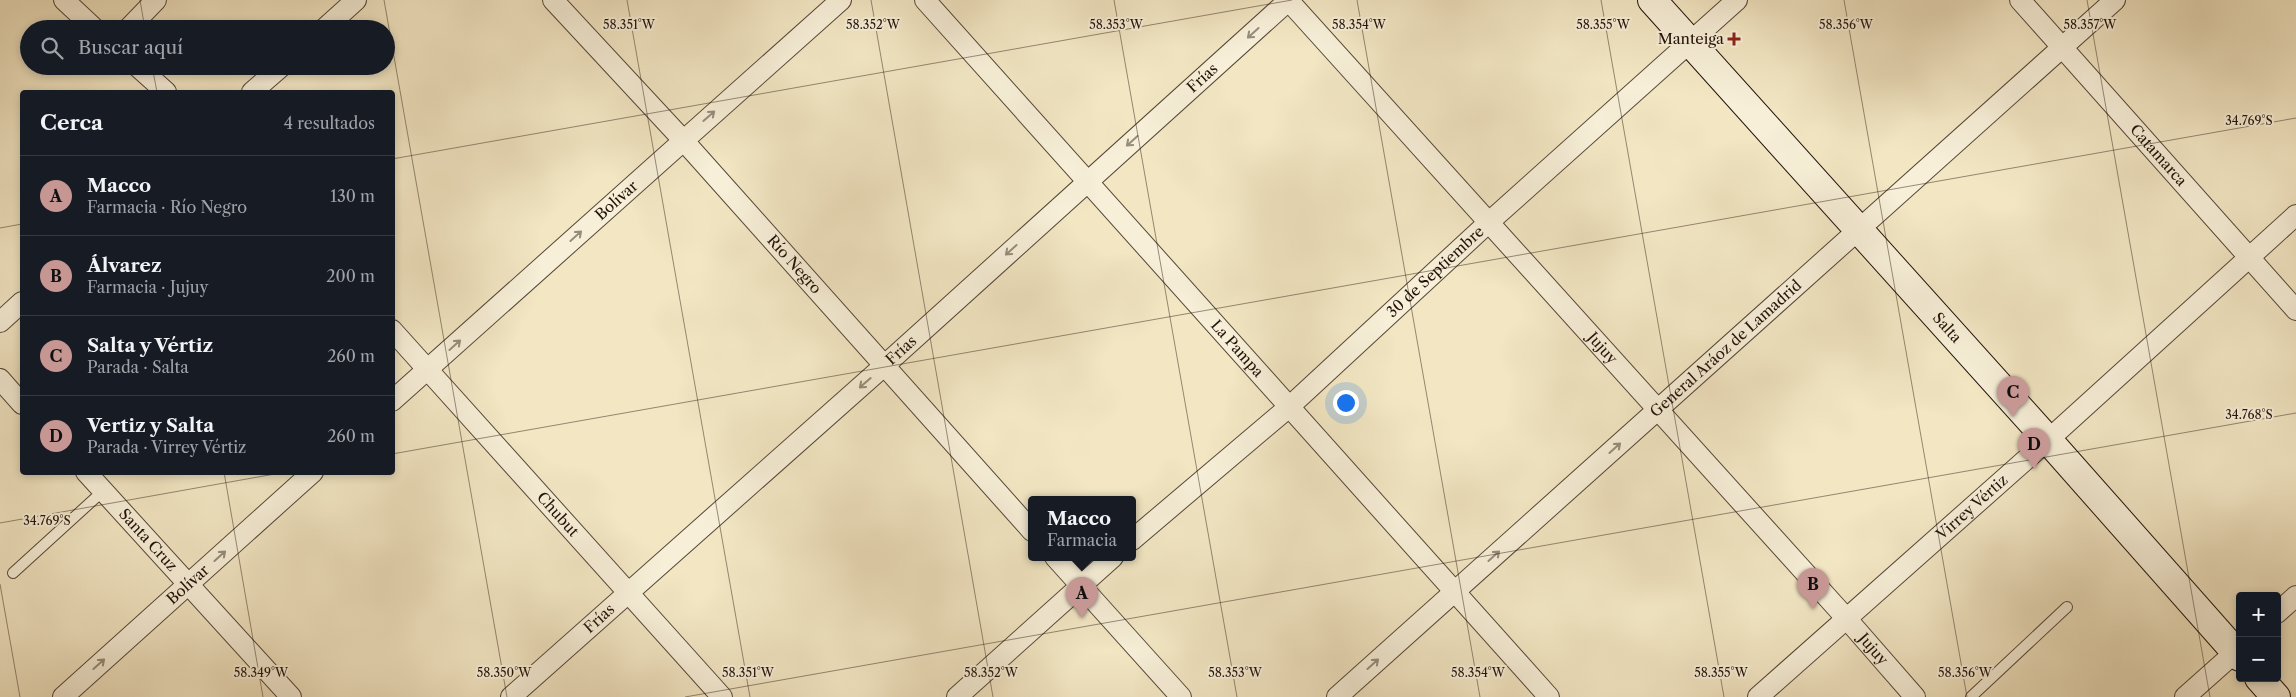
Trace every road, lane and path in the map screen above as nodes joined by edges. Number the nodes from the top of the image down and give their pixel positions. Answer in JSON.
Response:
{"nodes":[{"id":1,"x":64,"y":0,"type":"edge"},
{"id":2,"x":156,"y":0,"type":"edge"},
{"id":3,"x":356,"y":0,"type":"edge"},
{"id":4,"x":553,"y":0,"type":"edge"},
{"id":5,"x":841,"y":0,"type":"edge"},
{"id":6,"x":925,"y":0,"type":"edge"},
{"id":7,"x":1289,"y":0,"type":"edge"},
{"id":8,"x":1652,"y":0,"type":"edge"},
{"id":9,"x":1738,"y":0,"type":"edge"},
{"id":10,"x":2020,"y":0,"type":"edge"},
{"id":11,"x":2115,"y":0,"type":"edge"},
{"id":12,"x":86,"y":20,"type":"edge"},
{"id":13,"x":137,"y":20,"type":"edge"},
{"id":14,"x":334,"y":20,"type":"edge"},
{"id":15,"x":1690,"y":42,"type":"junction"},
{"id":16,"x":2062,"y":48,"type":"junction"},
{"id":17,"x":147,"y":75,"type":"edge"},
{"id":18,"x":272,"y":75,"type":"edge"},
{"id":19,"x":164,"y":90,"type":"edge"},
{"id":20,"x":254,"y":90,"type":"edge"},
{"id":21,"x":682,"y":140,"type":"junction"},
{"id":22,"x":1088,"y":181,"type":"junction"},
{"id":23,"x":2296,"y":215,"type":"edge"},
{"id":24,"x":1488,"y":223,"type":"junction"},
{"id":25,"x":1858,"y":229,"type":"junction"},
{"id":26,"x":2248,"y":257,"type":"junction"},
{"id":27,"x":20,"y":304,"type":"edge"},
{"id":28,"x":2296,"y":310,"type":"edge"},
{"id":29,"x":0,"y":322,"type":"edge"},
{"id":30,"x":395,"y":333,"type":"edge"},
{"id":31,"x":885,"y":365,"type":"junction"},
{"id":32,"x":428,"y":369,"type":"junction"},
{"id":33,"x":0,"y":379,"type":"edge"},
{"id":34,"x":395,"y":398,"type":"edge"},
{"id":35,"x":20,"y":402,"type":"edge"},
{"id":36,"x":1289,"y":407,"type":"junction"},
{"id":37,"x":1657,"y":410,"type":"junction"},
{"id":38,"x":2048,"y":440,"type":"junction"},
{"id":39,"x":89,"y":475,"type":"edge"},
{"id":40,"x":310,"y":475,"type":"edge"},
{"id":41,"x":103,"y":491,"type":"junction"},
{"id":42,"x":1028,"y":526,"type":"edge"},
{"id":43,"x":1136,"y":537,"type":"edge"},
{"id":44,"x":1059,"y":561,"type":"edge"},
{"id":45,"x":1108,"y":561,"type":"edge"},
{"id":46,"x":13,"y":573,"type":"dead end"},
{"id":47,"x":188,"y":584,"type":"junction"},
{"id":48,"x":1080,"y":585,"type":"junction"},
{"id":49,"x":628,"y":592,"type":"junction"},
{"id":50,"x":1454,"y":592,"type":"junction"},
{"id":51,"x":2296,"y":596,"type":"edge"},
{"id":52,"x":2067,"y":607,"type":"dead end"},
{"id":53,"x":2281,"y":610,"type":"edge"},
{"id":54,"x":1846,"y":618,"type":"junction"},
{"id":55,"x":2236,"y":650,"type":"edge"},
{"id":56,"x":2236,"y":654,"type":"edge"},
{"id":57,"x":2263,"y":682,"type":"edge"},
{"id":58,"x":63,"y":697,"type":"edge"},
{"id":59,"x":291,"y":697,"type":"edge"},
{"id":60,"x":511,"y":697,"type":"edge"},
{"id":61,"x":722,"y":697,"type":"edge"},
{"id":62,"x":957,"y":697,"type":"edge"},
{"id":63,"x":1181,"y":697,"type":"edge"},
{"id":64,"x":1337,"y":697,"type":"edge"},
{"id":65,"x":1549,"y":697,"type":"edge"},
{"id":66,"x":1758,"y":697,"type":"edge"},
{"id":67,"x":1915,"y":697,"type":"edge"},
{"id":68,"x":1971,"y":697,"type":"edge"},
{"id":69,"x":2184,"y":697,"type":"edge"},
{"id":70,"x":2276,"y":697,"type":"edge"}],
"edges":[{"from":1,"to":12,"type":"street"},
{"from":2,"to":13,"type":"street"},
{"from":3,"to":14,"type":"street"},
{"from":4,"to":21,"type":"street","name":"Río Negro"},
{"from":21,"to":5,"type":"street","name":"Bolívar","one_way":true},
{"from":6,"to":22,"type":"street","name":"La Pampa"},
{"from":7,"to":22,"type":"street","name":"Frías","one_way":true},
{"from":7,"to":24,"type":"street","name":"Jujuy"},
{"from":8,"to":15,"type":"street","name":"Salta"},
{"from":9,"to":15,"type":"street","name":"30 de Septiembre"},
{"from":10,"to":16,"type":"street","name":"Catamarca"},
{"from":11,"to":16,"type":"street","name":"General Aráoz de Lamadrid"},
{"from":15,"to":24,"type":"street","name":"30 de Septiembre"},
{"from":15,"to":25,"type":"street","name":"Salta"},
{"from":16,"to":25,"type":"street","name":"General Aráoz de Lamadrid"},
{"from":16,"to":26,"type":"street","name":"Catamarca"},
{"from":17,"to":19,"type":"street"},
{"from":18,"to":20,"type":"street"},
{"from":21,"to":31,"type":"street","name":"Río Negro"},
{"from":32,"to":21,"type":"street","name":"Bolívar","one_way":true},
{"from":22,"to":31,"type":"street","name":"Frías","one_way":true},
{"from":22,"to":36,"type":"street","name":"La Pampa"},
{"from":23,"to":26,"type":"street","name":"Virrey Vértiz"},
{"from":24,"to":36,"type":"street","name":"30 de Septiembre"},
{"from":24,"to":37,"type":"street","name":"Jujuy"},
{"from":25,"to":37,"type":"street","name":"General Aráoz de Lamadrid"},
{"from":25,"to":38,"type":"street","name":"Salta"},
{"from":26,"to":28,"type":"street","name":"Catamarca"},
{"from":26,"to":38,"type":"street","name":"Virrey Vértiz"},
{"from":27,"to":29,"type":"street"},
{"from":30,"to":32,"type":"street","name":"Chubut"},
{"from":31,"to":42,"type":"street","name":"Río Negro"},
{"from":31,"to":49,"type":"street","name":"Frías","one_way":true},
{"from":32,"to":34,"type":"street","name":"Bolívar"},
{"from":32,"to":49,"type":"street","name":"Chubut"},
{"from":33,"to":35,"type":"street"},
{"from":36,"to":43,"type":"street","name":"30 de Septiembre"},
{"from":36,"to":50,"type":"street","name":"La Pampa"},
{"from":50,"to":37,"type":"street","name":"General Aráoz de Lamadrid","one_way":true},
{"from":37,"to":54,"type":"street","name":"Jujuy"},
{"from":38,"to":54,"type":"street","name":"Virrey Vértiz"},
{"from":38,"to":55,"type":"street","name":"Salta"},
{"from":39,"to":41,"type":"street","name":"Santa Cruz"},
{"from":47,"to":40,"type":"street","name":"Bolívar","one_way":true},
{"from":41,"to":46,"type":"lane"},
{"from":41,"to":47,"type":"street","name":"Santa Cruz"},
{"from":44,"to":48,"type":"street"},
{"from":45,"to":48,"type":"street"},
{"from":58,"to":47,"type":"street","name":"Bolívar","one_way":true},
{"from":47,"to":59,"type":"street","name":"Santa Cruz"},
{"from":48,"to":62,"type":"street"},
{"from":48,"to":63,"type":"street"},
{"from":49,"to":60,"type":"street","name":"Frías"},
{"from":49,"to":61,"type":"street","name":"Chubut"},
{"from":64,"to":50,"type":"street","name":"General Aráoz de Lamadrid","one_way":true},
{"from":50,"to":65,"type":"street","name":"La Pampa"},
{"from":51,"to":53,"type":"street"},
{"from":52,"to":68,"type":"lane"},
{"from":54,"to":66,"type":"street","name":"Virrey Vértiz"},
{"from":54,"to":67,"type":"street","name":"Jujuy"},
{"from":56,"to":69,"type":"street"},
{"from":57,"to":70,"type":"street"}]}
